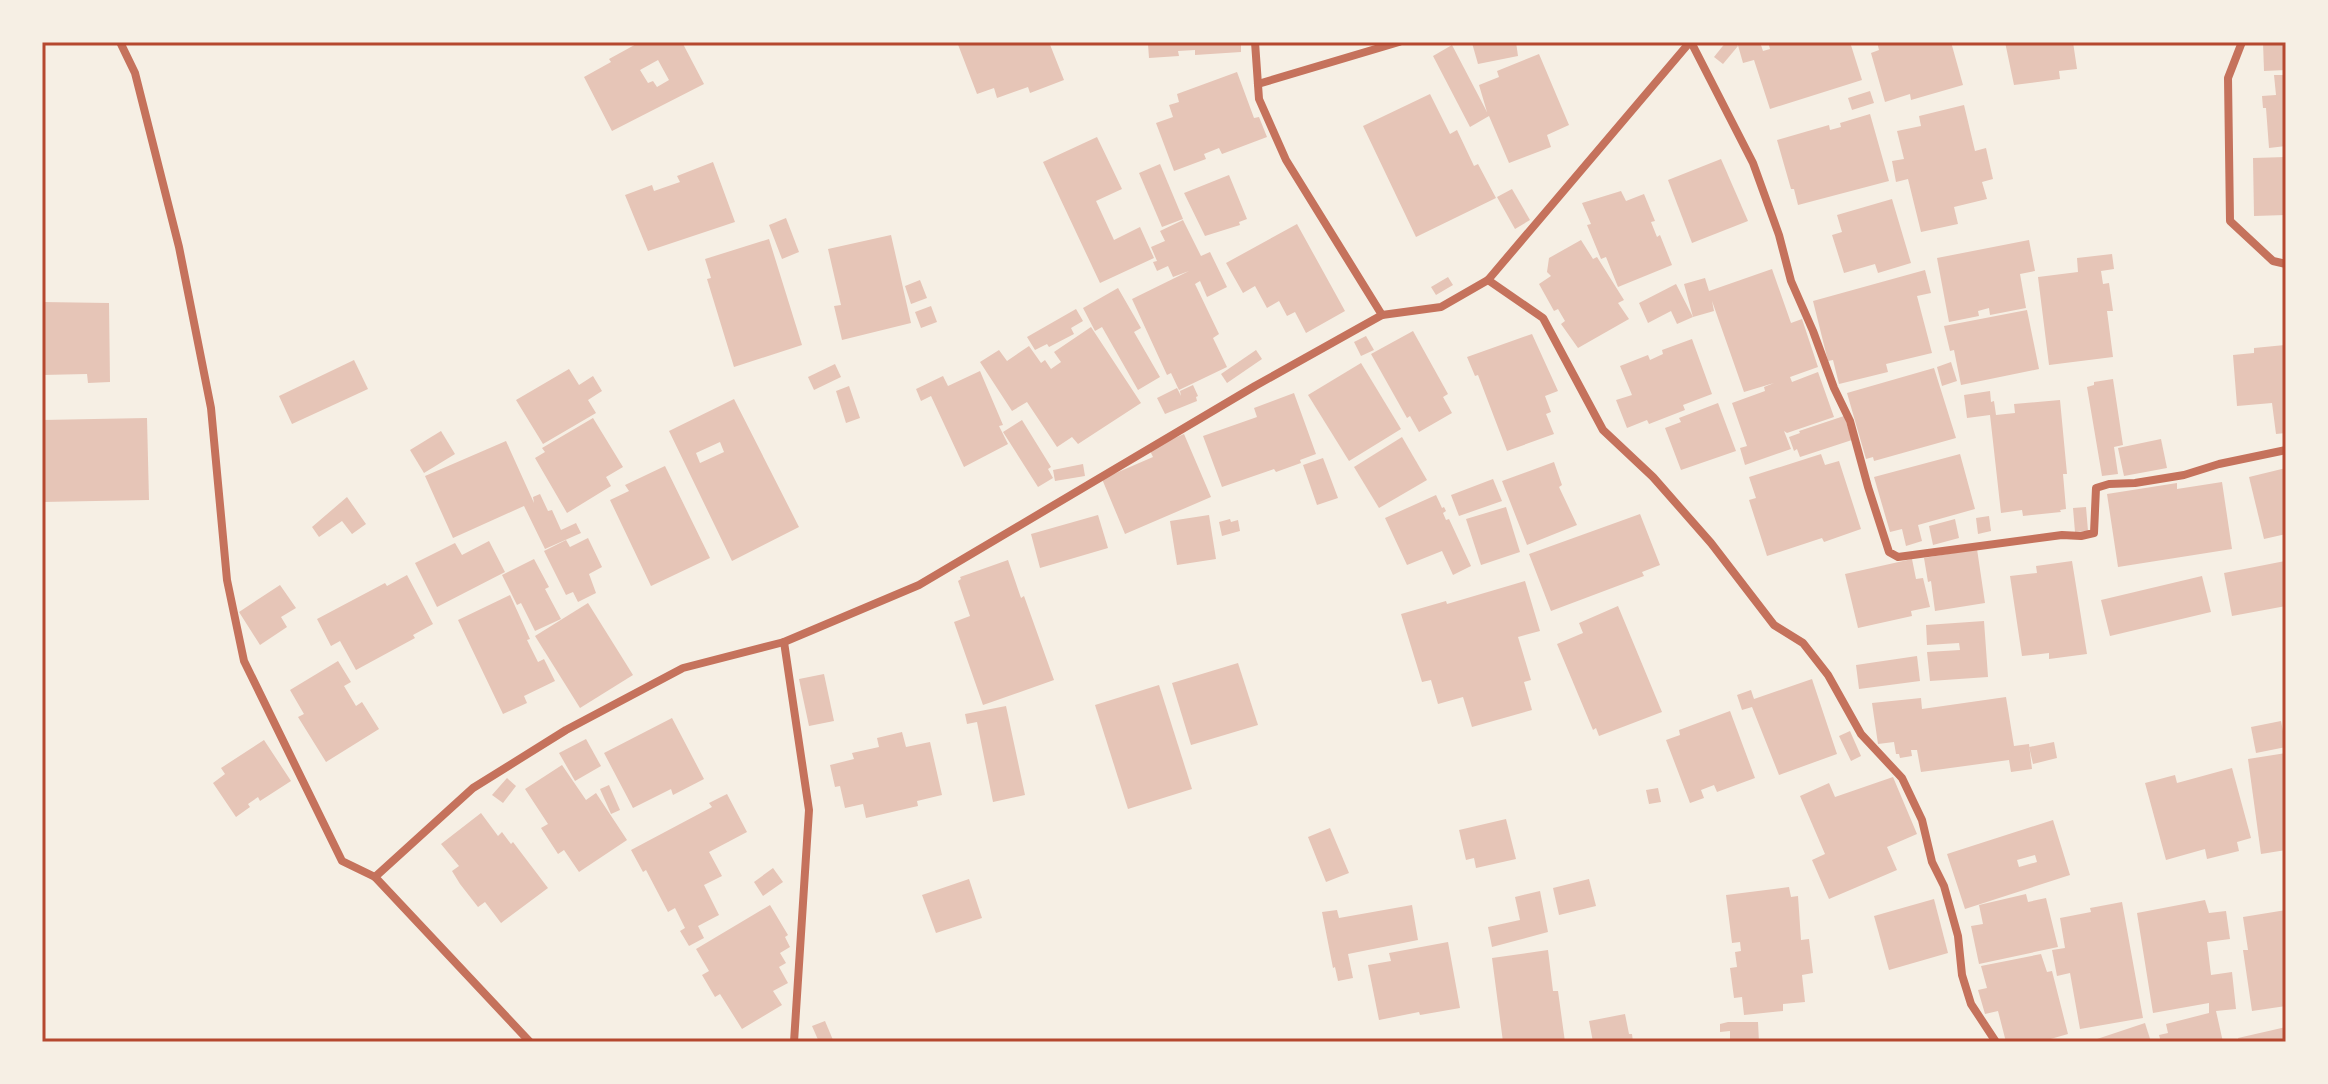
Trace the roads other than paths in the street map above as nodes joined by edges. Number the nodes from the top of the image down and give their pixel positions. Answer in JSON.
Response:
{"nodes":[{"id":1,"x":120,"y":42,"type":"edge"},
{"id":2,"x":1255,"y":42,"type":"edge"},
{"id":3,"x":1399,"y":42,"type":"edge"},
{"id":4,"x":1691,"y":42,"type":"edge"},
{"id":5,"x":2242,"y":42,"type":"edge"},
{"id":6,"x":1258,"y":84,"type":"junction"},
{"id":7,"x":2286,"y":264,"type":"edge"},
{"id":8,"x":1488,"y":280,"type":"junction"},
{"id":9,"x":1382,"y":315,"type":"junction"},
{"id":10,"x":2286,"y":450,"type":"edge"},
{"id":11,"x":784,"y":642,"type":"junction"},
{"id":12,"x":375,"y":877,"type":"junction"},
{"id":13,"x":530,"y":1042,"type":"edge"},
{"id":14,"x":794,"y":1042,"type":"edge"},
{"id":15,"x":1996,"y":1042,"type":"edge"}],
"edges":[{"from":1,"to":12,"type":"street"},
{"from":2,"to":6,"type":"street"},
{"from":3,"to":6,"type":"street"},
{"from":4,"to":8,"type":"street"},
{"from":4,"to":10,"type":"street"},
{"from":5,"to":7,"type":"street"},
{"from":6,"to":9,"type":"street"},
{"from":8,"to":9,"type":"street"},
{"from":8,"to":15,"type":"street"},
{"from":9,"to":11,"type":"street"},
{"from":11,"to":12,"type":"street"},
{"from":11,"to":14,"type":"street"},
{"from":12,"to":13,"type":"street"}]}
